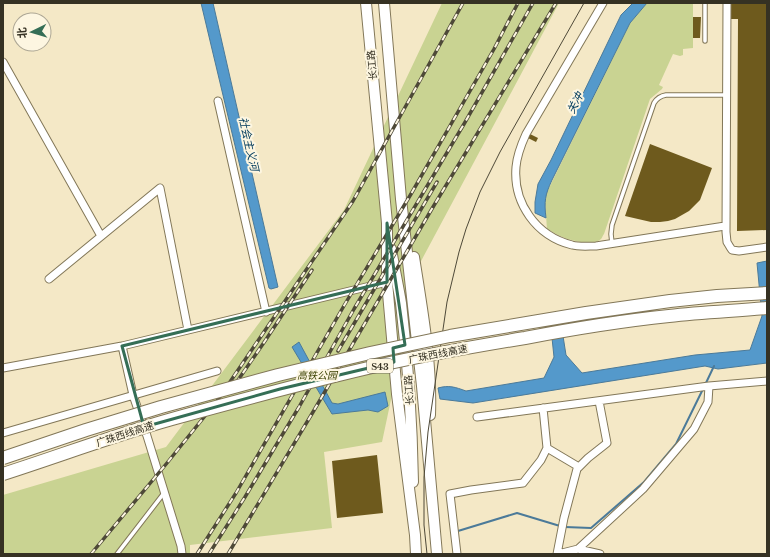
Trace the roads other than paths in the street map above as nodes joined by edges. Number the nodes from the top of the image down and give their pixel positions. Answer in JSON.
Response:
{"nodes":[{"id":1,"x":366,"y":3,"type":"edge"},
{"id":2,"x":384,"y":3,"type":"edge"},
{"id":3,"x":603,"y":3,"type":"edge"},
{"id":4,"x":705,"y":3,"type":"edge"},
{"id":5,"x":727,"y":3,"type":"edge"},
{"id":6,"x":705,"y":41,"type":"dead end"},
{"id":7,"x":3,"y":62,"type":"edge"},
{"id":8,"x":727,"y":95,"type":"junction"},
{"id":9,"x":218,"y":100,"type":"dead end"},
{"id":10,"x":387,"y":223,"type":"junction"},
{"id":11,"x":725,"y":226,"type":"junction"},
{"id":12,"x":101,"y":236,"type":"junction"},
{"id":13,"x":612,"y":243,"type":"junction"},
{"id":14,"x":767,"y":248,"type":"edge"},
{"id":15,"x":48,"y":279,"type":"dead end"},
{"id":16,"x":387,"y":282,"type":"junction"},
{"id":17,"x":767,"y":293,"type":"edge"},
{"id":18,"x":767,"y":308,"type":"edge"},
{"id":19,"x":266,"y":312,"type":"junction"},
{"id":20,"x":188,"y":330,"type":"junction"},
{"id":21,"x":122,"y":346,"type":"junction"},
{"id":22,"x":3,"y":368,"type":"edge"},
{"id":23,"x":217,"y":371,"type":"dead end"},
{"id":24,"x":767,"y":381,"type":"edge"},
{"id":25,"x":709,"y":386,"type":"junction"},
{"id":26,"x":133,"y":395,"type":"junction"},
{"id":27,"x":599,"y":401,"type":"junction"},
{"id":28,"x":543,"y":408,"type":"junction"},
{"id":29,"x":477,"y":417,"type":"dead end"},
{"id":30,"x":3,"y":433,"type":"edge"},
{"id":31,"x":547,"y":448,"type":"junction"},
{"id":32,"x":3,"y":458,"type":"edge"},
{"id":33,"x":579,"y":467,"type":"junction"},
{"id":34,"x":3,"y":474,"type":"edge"},
{"id":35,"x":164,"y":492,"type":"junction"},
{"id":36,"x":415,"y":535,"type":"junction"},
{"id":37,"x":578,"y":549,"type":"junction"},
{"id":38,"x":117,"y":554,"type":"edge"},
{"id":39,"x":182,"y":554,"type":"edge"},
{"id":40,"x":416,"y":554,"type":"edge"},
{"id":41,"x":437,"y":554,"type":"edge"},
{"id":42,"x":457,"y":554,"type":"edge"},
{"id":43,"x":558,"y":554,"type":"edge"},
{"id":44,"x":600,"y":554,"type":"edge"}],
"edges":[{"from":1,"to":10,"type":"main road","name":"长江路"},
{"from":2,"to":41,"type":"main road","name":"长江路"},
{"from":3,"to":13,"type":"street"},
{"from":4,"to":6,"type":"lane"},
{"from":5,"to":8,"type":"street"},
{"from":7,"to":12,"type":"street"},
{"from":8,"to":11,"type":"street"},
{"from":8,"to":13,"type":"lane"},
{"from":9,"to":19,"type":"street"},
{"from":10,"to":16,"type":"main road","name":"长江路"},
{"from":10,"to":36,"type":"main road","name":"长江路"},
{"from":11,"to":13,"type":"street"},
{"from":11,"to":14,"type":"street"},
{"from":12,"to":15,"type":"street"},
{"from":12,"to":20,"type":"street"},
{"from":16,"to":19,"type":"street"},
{"from":16,"to":36,"type":"main road","name":"长江路"},
{"from":17,"to":32,"type":"highway","name":"广珠西线高速","number":"S43","bridge":true},
{"from":18,"to":34,"type":"highway","name":"广珠西线高速","number":"S43","bridge":true},
{"from":19,"to":20,"type":"street"},
{"from":20,"to":21,"type":"street"},
{"from":21,"to":22,"type":"street"},
{"from":21,"to":26,"type":"street"},
{"from":23,"to":26,"type":"street"},
{"from":24,"to":25,"type":"street"},
{"from":25,"to":27,"type":"street"},
{"from":25,"to":37,"type":"street"},
{"from":26,"to":30,"type":"street"},
{"from":26,"to":35,"type":"street"},
{"from":27,"to":28,"type":"street"},
{"from":27,"to":33,"type":"street"},
{"from":28,"to":29,"type":"street"},
{"from":28,"to":31,"type":"street"},
{"from":31,"to":33,"type":"street"},
{"from":31,"to":42,"type":"street"},
{"from":33,"to":43,"type":"street"},
{"from":35,"to":38,"type":"lane"},
{"from":35,"to":39,"type":"street"},
{"from":36,"to":40,"type":"main road","name":"长江路"},
{"from":37,"to":43,"type":"street"},
{"from":37,"to":44,"type":"street"}]}
